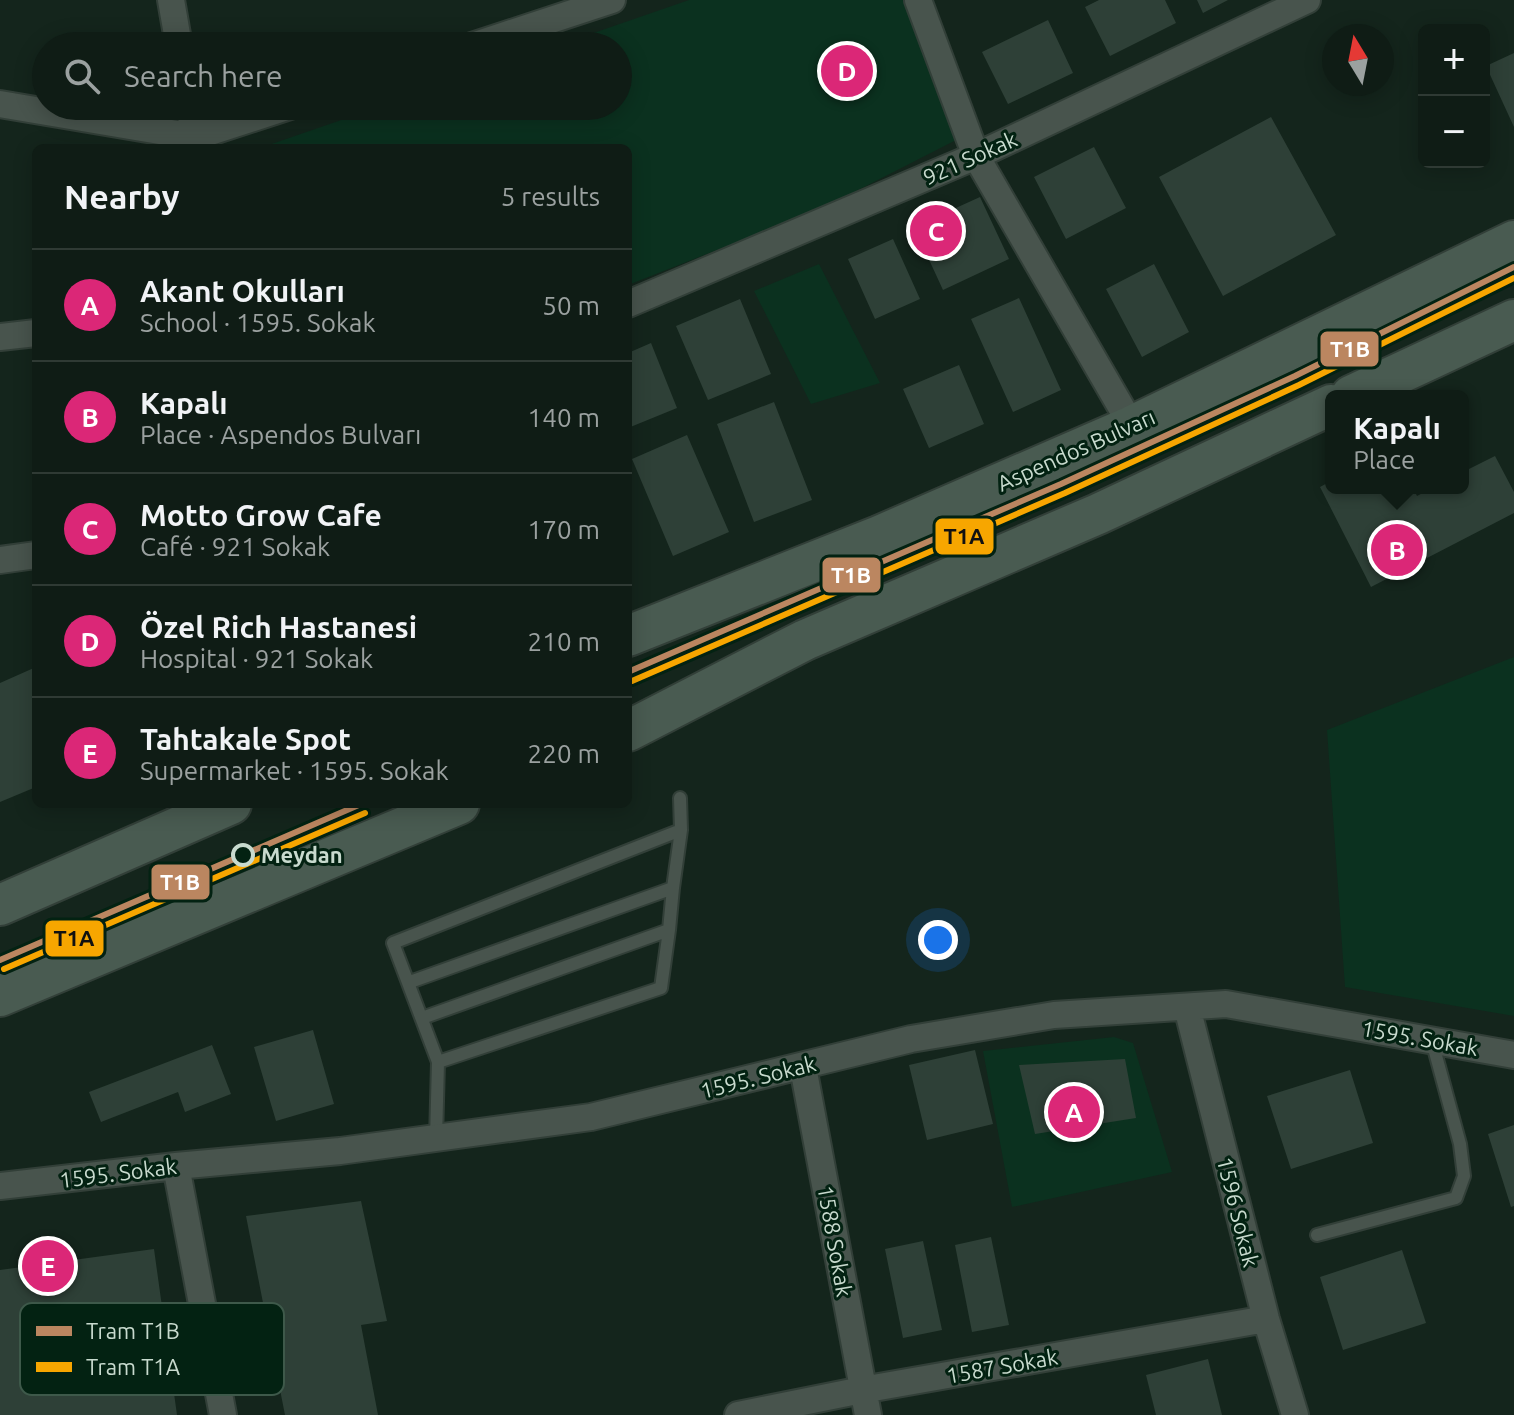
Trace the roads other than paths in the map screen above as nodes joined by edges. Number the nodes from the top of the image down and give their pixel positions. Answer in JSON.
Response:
{"nodes":[{"id":1,"x":171,"y":0,"type":"edge"},
{"id":2,"x":612,"y":0,"type":"edge"},
{"id":3,"x":918,"y":0,"type":"edge"},
{"id":4,"x":1307,"y":0,"type":"edge"},
{"id":5,"x":177,"y":32,"type":"edge"},
{"id":6,"x":515,"y":32,"type":"edge"},
{"id":7,"x":0,"y":104,"type":"edge"},
{"id":8,"x":32,"y":110,"type":"edge"},
{"id":9,"x":80,"y":120,"type":"edge"},
{"id":10,"x":192,"y":120,"type":"edge"},
{"id":11,"x":254,"y":120,"type":"edge"},
{"id":12,"x":196,"y":143,"type":"edge"},
{"id":13,"x":976,"y":156,"type":"junction"},
{"id":14,"x":1514,"y":241,"type":"edge"},
{"id":15,"x":632,"y":302,"type":"edge"},
{"id":16,"x":1514,"y":320,"type":"edge"},
{"id":17,"x":32,"y":333,"type":"edge"},
{"id":18,"x":0,"y":337,"type":"edge"},
{"id":19,"x":1364,"y":390,"type":"edge"},
{"id":20,"x":1325,"y":408,"type":"edge"},
{"id":21,"x":1132,"y":426,"type":"junction"},
{"id":22,"x":32,"y":556,"type":"edge"},
{"id":23,"x":0,"y":560,"type":"edge"},
{"id":24,"x":632,"y":634,"type":"edge"},
{"id":25,"x":632,"y":729,"type":"edge"},
{"id":26,"x":680,"y":798,"type":"dead end"},
{"id":27,"x":222,"y":808,"type":"edge"},
{"id":28,"x":449,"y":808,"type":"edge"},
{"id":29,"x":681,"y":830,"type":"junction"},
{"id":30,"x":673,"y":888,"type":"junction"},
{"id":31,"x":0,"y":905,"type":"edge"},
{"id":32,"x":669,"y":930,"type":"junction"},
{"id":33,"x":410,"y":982,"type":"junction"},
{"id":34,"x":0,"y":996,"type":"edge"},
{"id":35,"x":1187,"y":1007,"type":"junction"},
{"id":36,"x":422,"y":1018,"type":"junction"},
{"id":37,"x":1432,"y":1041,"type":"junction"},
{"id":38,"x":1514,"y":1055,"type":"edge"},
{"id":39,"x":438,"y":1062,"type":"junction"},
{"id":40,"x":803,"y":1067,"type":"junction"},
{"id":41,"x":436,"y":1140,"type":"junction"},
{"id":42,"x":176,"y":1166,"type":"junction"},
{"id":43,"x":0,"y":1186,"type":"edge"},
{"id":44,"x":1317,"y":1235,"type":"dead end"},
{"id":45,"x":202,"y":1303,"type":"edge"},
{"id":46,"x":1266,"y":1319,"type":"junction"},
{"id":47,"x":219,"y":1395,"type":"edge"},
{"id":48,"x":865,"y":1403,"type":"edge"},
{"id":49,"x":223,"y":1415,"type":"edge"},
{"id":50,"x":738,"y":1415,"type":"edge"},
{"id":51,"x":1295,"y":1415,"type":"edge"}],
"edges":[{"from":1,"to":5,"type":"street"},
{"from":2,"to":6,"type":"street"},
{"from":3,"to":13,"type":"street"},
{"from":4,"to":13,"type":"street","name":"921 Sokak"},
{"from":7,"to":8,"type":"street"},
{"from":9,"to":12,"type":"street"},
{"from":10,"to":12,"type":"street"},
{"from":11,"to":12,"type":"street"},
{"from":13,"to":15,"type":"street","name":"921 Sokak"},
{"from":13,"to":21,"type":"street"},
{"from":14,"to":21,"type":"main road","name":"Aspendos Bulvarı"},
{"from":16,"to":19,"type":"main road"},
{"from":17,"to":18,"type":"street"},
{"from":20,"to":25,"type":"main road"},
{"from":21,"to":24,"type":"main road","name":"Aspendos Bulvarı"},
{"from":22,"to":23,"type":"street"},
{"from":26,"to":29,"type":"lane"},
{"from":27,"to":31,"type":"main road"},
{"from":28,"to":34,"type":"main road"},
{"from":29,"to":30,"type":"lane"},
{"from":29,"to":33,"type":"lane"},
{"from":30,"to":32,"type":"lane"},
{"from":30,"to":33,"type":"lane"},
{"from":32,"to":36,"type":"lane"},
{"from":32,"to":39,"type":"lane"},
{"from":33,"to":36,"type":"lane"},
{"from":35,"to":37,"type":"street","name":"1595. Sokak"},
{"from":35,"to":40,"type":"street","name":"1595. Sokak"},
{"from":35,"to":46,"type":"street","name":"1596 Sokak"},
{"from":36,"to":39,"type":"lane"},
{"from":37,"to":38,"type":"street","name":"1595. Sokak"},
{"from":37,"to":44,"type":"lane"},
{"from":39,"to":41,"type":"lane"},
{"from":40,"to":41,"type":"street","name":"1595. Sokak"},
{"from":40,"to":48,"type":"street","name":"1588 Sokak"},
{"from":41,"to":42,"type":"street","name":"1595. Sokak"},
{"from":42,"to":43,"type":"street","name":"1595. Sokak"},
{"from":42,"to":45,"type":"street"},
{"from":46,"to":48,"type":"street","name":"1587 Sokak"},
{"from":46,"to":51,"type":"street","name":"1596 Sokak"},
{"from":47,"to":49,"type":"street"},
{"from":48,"to":50,"type":"street","name":"1587 Sokak"}]}
